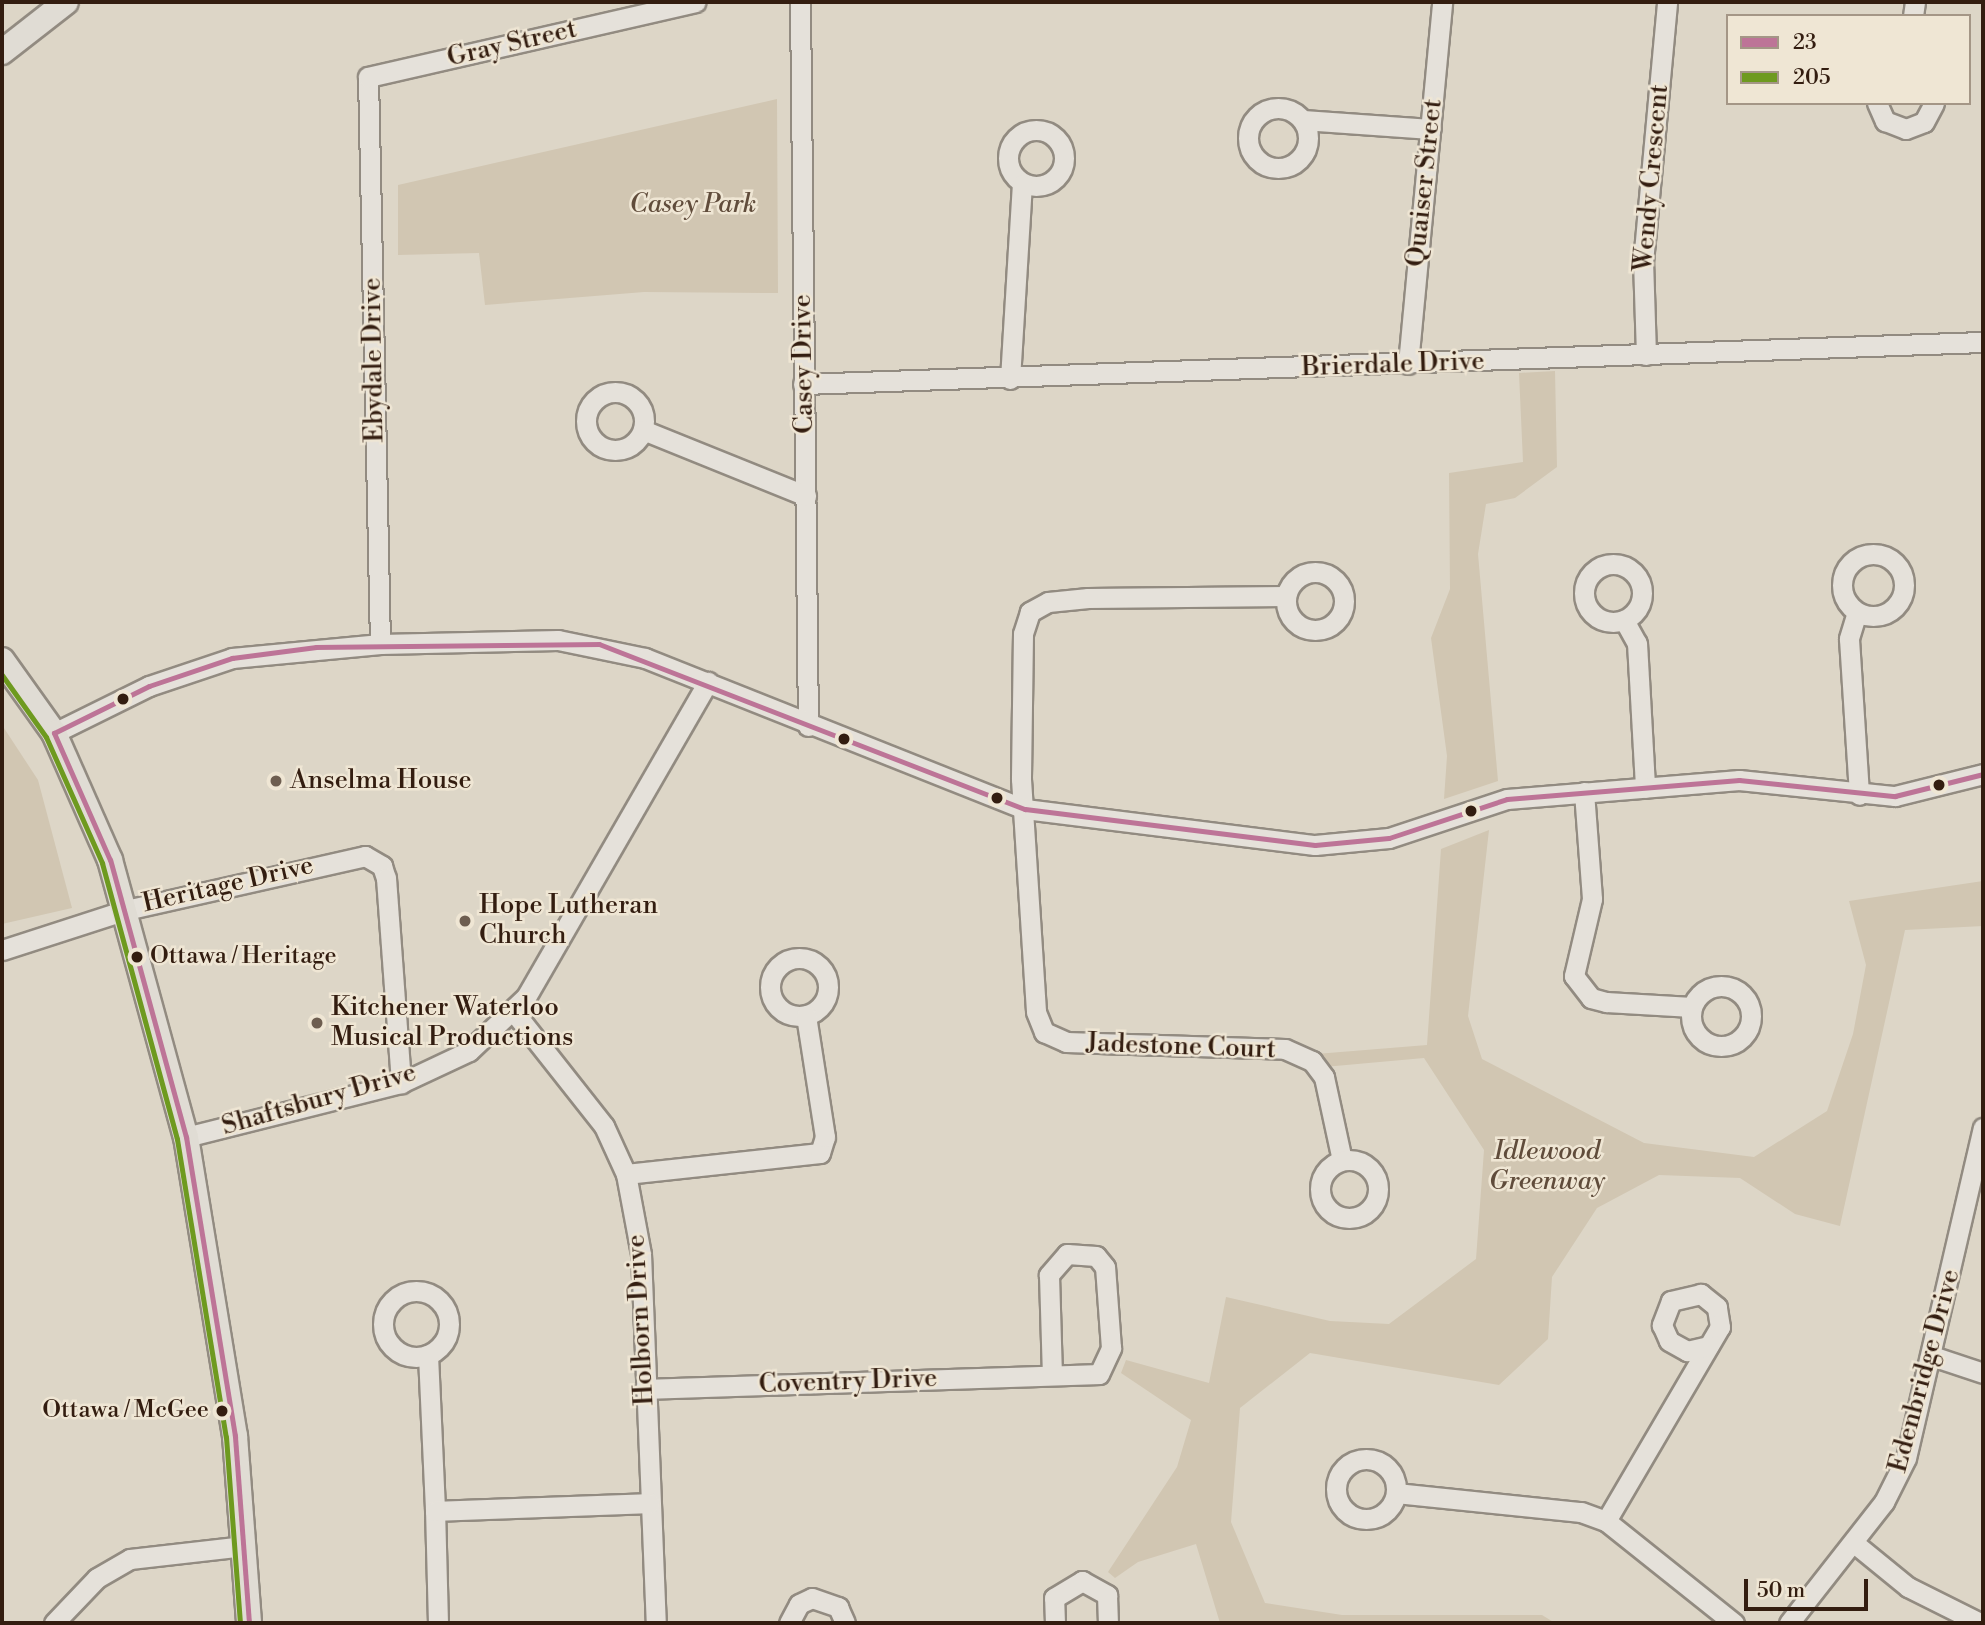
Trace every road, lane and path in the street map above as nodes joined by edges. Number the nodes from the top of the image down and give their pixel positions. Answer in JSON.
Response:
{"nodes":[{"id":1,"x":66,"y":2,"type":"edge"},
{"id":2,"x":696,"y":2,"type":"edge"},
{"id":3,"x":800,"y":2,"type":"edge"},
{"id":4,"x":1441,"y":2,"type":"edge"},
{"id":5,"x":1667,"y":2,"type":"edge"},
{"id":6,"x":2,"y":52,"type":"edge"},
{"id":7,"x":368,"y":77,"type":"joint"},
{"id":8,"x":1878,"y":105,"type":"edge"},
{"id":9,"x":1933,"y":105,"type":"edge"},
{"id":10,"x":1303,"y":120,"type":"dead end"},
{"id":11,"x":1431,"y":129,"type":"junction"},
{"id":12,"x":1022,"y":184,"type":"dead end"},
{"id":13,"x":1983,"y":342,"type":"edge"},
{"id":14,"x":1646,"y":355,"type":"junction"},
{"id":15,"x":1408,"y":364,"type":"junction"},
{"id":16,"x":1010,"y":379,"type":"junction"},
{"id":17,"x":803,"y":384,"type":"junction"},
{"id":18,"x":643,"y":430,"type":"dead end"},
{"id":19,"x":806,"y":496,"type":"junction"},
{"id":20,"x":1286,"y":596,"type":"dead end"},
{"id":21,"x":1857,"y":612,"type":"dead end"},
{"id":22,"x":1624,"y":620,"type":"dead end"},
{"id":23,"x":380,"y":644,"type":"junction"},
{"id":24,"x":2,"y":660,"type":"edge"},
{"id":25,"x":708,"y":682,"type":"junction"},
{"id":26,"x":808,"y":726,"type":"junction"},
{"id":27,"x":54,"y":733,"type":"junction"},
{"id":28,"x":1982,"y":779,"type":"edge"},
{"id":29,"x":1646,"y":788,"type":"junction"},
{"id":30,"x":1584,"y":792,"type":"junction"},
{"id":31,"x":1859,"y":795,"type":"junction"},
{"id":32,"x":1025,"y":809,"type":"junction"},
{"id":33,"x":126,"y":910,"type":"junction"},
{"id":34,"x":2,"y":950,"type":"edge"},
{"id":35,"x":1692,"y":1007,"type":"dead end"},
{"id":36,"x":514,"y":1012,"type":"junction"},
{"id":37,"x":806,"y":1015,"type":"dead end"},
{"id":38,"x":401,"y":1083,"type":"junction"},
{"id":39,"x":1983,"y":1128,"type":"edge"},
{"id":40,"x":186,"y":1137,"type":"junction"},
{"id":41,"x":1342,"y":1160,"type":"dead end"},
{"id":42,"x":626,"y":1174,"type":"junction"},
{"id":43,"x":1708,"y":1346,"type":"dead end"},
{"id":44,"x":428,"y":1355,"type":"dead end"},
{"id":45,"x":1932,"y":1356,"type":"junction"},
{"id":46,"x":1983,"y":1373,"type":"edge"},
{"id":47,"x":1052,"y":1374,"type":"junction"},
{"id":48,"x":645,"y":1389,"type":"junction"},
{"id":49,"x":1395,"y":1493,"type":"dead end"},
{"id":50,"x":650,"y":1503,"type":"junction"},
{"id":51,"x":435,"y":1511,"type":"junction"},
{"id":52,"x":1606,"y":1521,"type":"junction"},
{"id":53,"x":1854,"y":1543,"type":"junction"},
{"id":54,"x":244,"y":1546,"type":"junction"},
{"id":55,"x":54,"y":1623,"type":"edge"},
{"id":56,"x":250,"y":1623,"type":"edge"},
{"id":57,"x":438,"y":1623,"type":"edge"},
{"id":58,"x":656,"y":1623,"type":"edge"},
{"id":59,"x":789,"y":1623,"type":"edge"},
{"id":60,"x":845,"y":1623,"type":"edge"},
{"id":61,"x":1055,"y":1623,"type":"edge"},
{"id":62,"x":1108,"y":1623,"type":"edge"},
{"id":63,"x":1734,"y":1623,"type":"edge"},
{"id":64,"x":1789,"y":1623,"type":"edge"},
{"id":65,"x":1980,"y":1623,"type":"edge"}],
"edges":[{"from":1,"to":6,"type":"main road"},
{"from":2,"to":7,"type":"street","name":"Gray Street"},
{"from":3,"to":17,"type":"street","name":"Casey Drive"},
{"from":4,"to":11,"type":"street","name":"Quaiser Street"},
{"from":5,"to":14,"type":"street","name":"Wendy Crescent"},
{"from":7,"to":23,"type":"street","name":"Ebydale Drive"},
{"from":8,"to":9,"type":"street"},
{"from":10,"to":11,"type":"street"},
{"from":11,"to":15,"type":"street","name":"Quaiser Street"},
{"from":12,"to":16,"type":"street"},
{"from":13,"to":14,"type":"street","name":"Brierdale Drive"},
{"from":14,"to":15,"type":"street","name":"Brierdale Drive"},
{"from":15,"to":16,"type":"street","name":"Brierdale Drive"},
{"from":16,"to":17,"type":"street","name":"Brierdale Drive"},
{"from":17,"to":19,"type":"street","name":"Casey Drive"},
{"from":18,"to":19,"type":"street"},
{"from":19,"to":26,"type":"street","name":"Casey Drive"},
{"from":20,"to":32,"type":"street","name":"Jadestone Court"},
{"from":21,"to":31,"type":"street"},
{"from":22,"to":29,"type":"street"},
{"from":23,"to":25,"type":"street"},
{"from":23,"to":27,"type":"street"},
{"from":24,"to":27,"type":"main road"},
{"from":25,"to":26,"type":"street"},
{"from":25,"to":36,"type":"street","name":"Shaftsbury Drive"},
{"from":26,"to":32,"type":"street"},
{"from":27,"to":33,"type":"main road"},
{"from":28,"to":31,"type":"street"},
{"from":29,"to":30,"type":"street"},
{"from":29,"to":31,"type":"street"},
{"from":30,"to":32,"type":"street"},
{"from":30,"to":35,"type":"street"},
{"from":32,"to":41,"type":"street","name":"Jadestone Court"},
{"from":33,"to":34,"type":"street","name":"Heritage Drive"},
{"from":33,"to":38,"type":"street","name":"Heritage Drive"},
{"from":33,"to":40,"type":"main road"},
{"from":36,"to":38,"type":"street","name":"Shaftsbury Drive"},
{"from":36,"to":42,"type":"street","name":"Holborn Drive"},
{"from":37,"to":42,"type":"street"},
{"from":38,"to":40,"type":"street","name":"Shaftsbury Drive"},
{"from":39,"to":45,"type":"street","name":"Edenbridge Drive"},
{"from":40,"to":54,"type":"main road"},
{"from":42,"to":48,"type":"street","name":"Holborn Drive"},
{"from":43,"to":52,"type":"street"},
{"from":44,"to":51,"type":"street"},
{"from":45,"to":46,"type":"street"},
{"from":45,"to":53,"type":"street","name":"Edenbridge Drive"},
{"from":47,"to":47,"type":"street","name":"Coventry Drive"},
{"from":47,"to":48,"type":"street","name":"Coventry Drive"},
{"from":48,"to":50,"type":"street","name":"Holborn Drive"},
{"from":49,"to":52,"type":"street"},
{"from":50,"to":51,"type":"street"},
{"from":50,"to":58,"type":"street","name":"Holborn Drive"},
{"from":51,"to":57,"type":"street"},
{"from":52,"to":63,"type":"street"},
{"from":53,"to":64,"type":"street","name":"Edenbridge Drive"},
{"from":53,"to":65,"type":"street"},
{"from":54,"to":55,"type":"street"},
{"from":54,"to":56,"type":"main road"},
{"from":59,"to":60,"type":"street"},
{"from":61,"to":62,"type":"street"}]}
